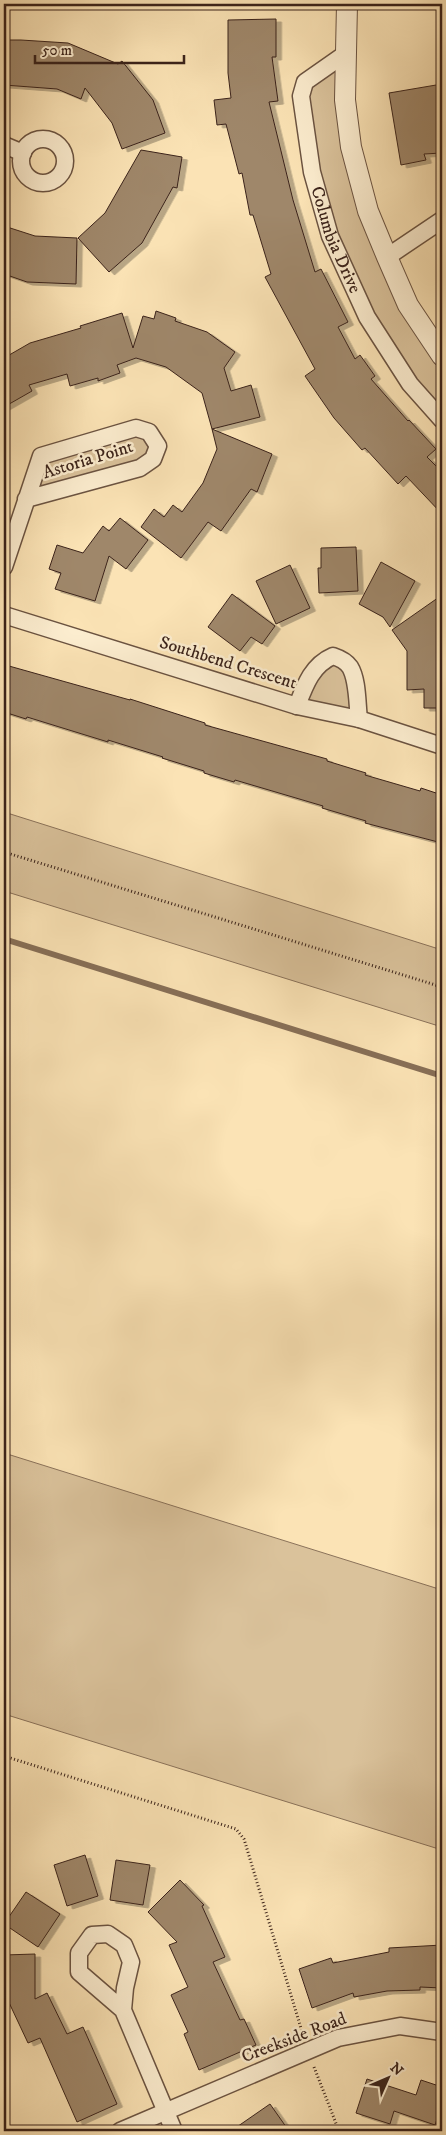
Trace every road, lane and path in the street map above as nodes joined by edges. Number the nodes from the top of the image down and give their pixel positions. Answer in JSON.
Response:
{"nodes":[{"id":1,"x":347,"y":4,"type":"edge"},
{"id":2,"x":345,"y":54,"type":"junction"},
{"id":3,"x":4,"y":145,"type":"edge"},
{"id":4,"x":23,"y":153,"type":"dead end"},
{"id":5,"x":442,"y":220,"type":"edge"},
{"id":6,"x":387,"y":257,"type":"junction"},
{"id":7,"x":442,"y":356,"type":"edge"},
{"id":8,"x":442,"y":420,"type":"edge"},
{"id":9,"x":26,"y":499,"type":"junction"},
{"id":10,"x":4,"y":566,"type":"edge"},
{"id":11,"x":4,"y":616,"type":"edge"},
{"id":12,"x":297,"y":706,"type":"junction"},
{"id":13,"x":359,"y":719,"type":"junction"},
{"id":14,"x":442,"y":746,"type":"edge"},
{"id":15,"x":4,"y":852,"type":"edge"},
{"id":16,"x":442,"y":987,"type":"edge"},
{"id":17,"x":4,"y":1756,"type":"edge"},
{"id":18,"x":123,"y":2010,"type":"dead end"},
{"id":19,"x":442,"y":2032,"type":"edge"},
{"id":20,"x":308,"y":2050,"type":"junction"},
{"id":21,"x":165,"y":2112,"type":"junction"},
{"id":22,"x":120,"y":2131,"type":"edge"},
{"id":23,"x":174,"y":2131,"type":"edge"},
{"id":24,"x":339,"y":2131,"type":"edge"}],
"edges":[{"from":1,"to":2,"type":"street"},
{"from":2,"to":6,"type":"street"},
{"from":2,"to":8,"type":"street","name":"Columbia Drive"},
{"from":3,"to":4,"type":"street"},
{"from":5,"to":6,"type":"street"},
{"from":6,"to":7,"type":"street"},
{"from":9,"to":9,"type":"street","name":"Astoria Point"},
{"from":9,"to":10,"type":"street","name":"Astoria Point"},
{"from":11,"to":12,"type":"street","name":"Southbend Crescent"},
{"from":12,"to":13,"type":"street","name":"Southbend Crescent"},
{"from":12,"to":13,"type":"street"},
{"from":13,"to":14,"type":"street","name":"Southbend Crescent"},
{"from":15,"to":16,"type":"path"},
{"from":17,"to":20,"type":"path"},
{"from":18,"to":21,"type":"street"},
{"from":19,"to":20,"type":"street","name":"Creekside Road"},
{"from":20,"to":21,"type":"street","name":"Creekside Road"},
{"from":20,"to":24,"type":"path"},
{"from":21,"to":22,"type":"street","name":"Creekside Road"},
{"from":21,"to":23,"type":"street"}]}
